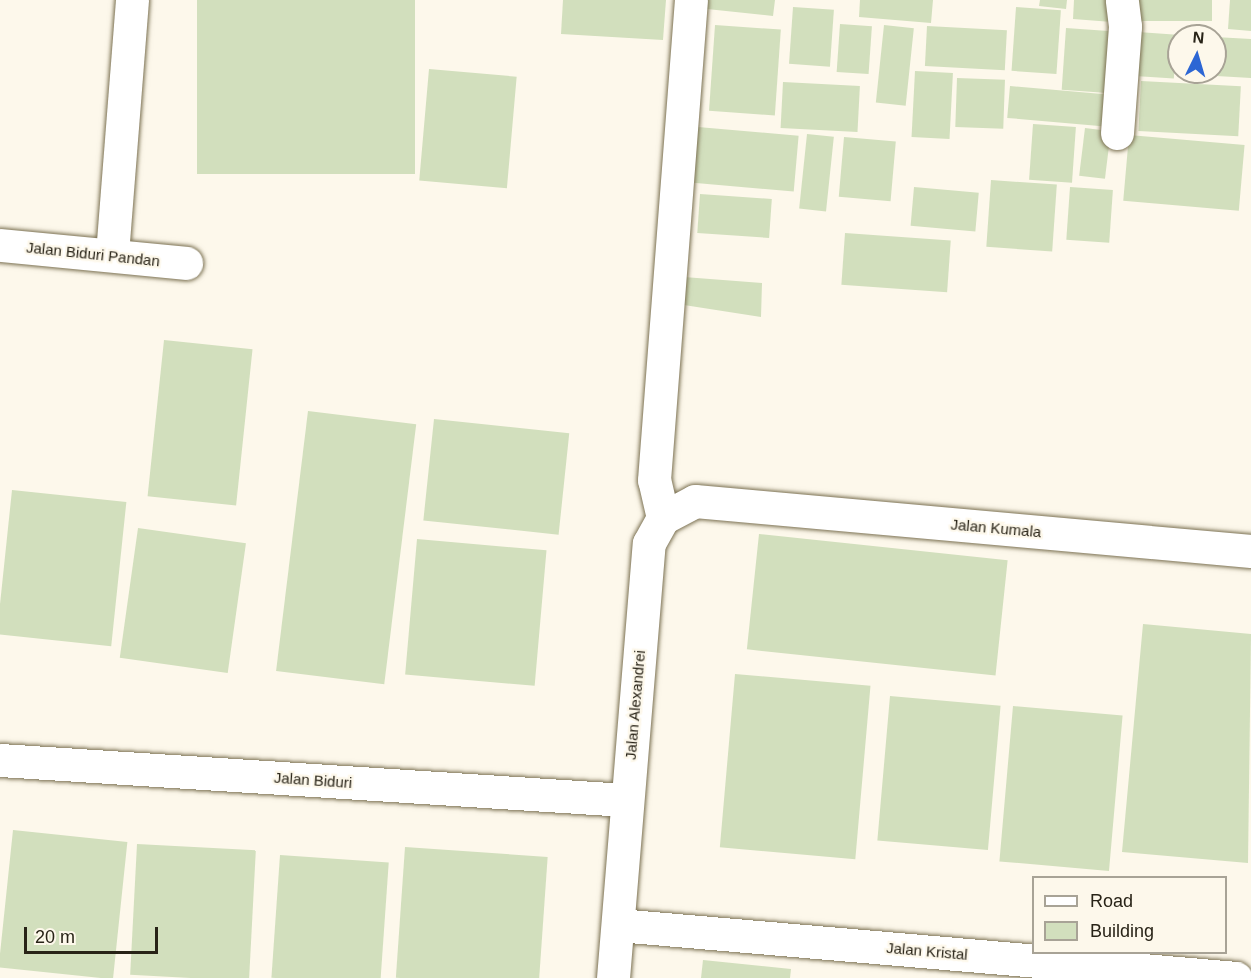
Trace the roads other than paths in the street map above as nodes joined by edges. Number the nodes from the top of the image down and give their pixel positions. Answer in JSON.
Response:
{"nodes":[{"id":1,"x":132,"y":0,"type":"edge"},
{"id":2,"x":691,"y":0,"type":"edge"},
{"id":3,"x":1122,"y":0,"type":"edge"},
{"id":4,"x":1117,"y":133,"type":"dead end"},
{"id":5,"x":0,"y":245,"type":"edge"},
{"id":6,"x":112,"y":255,"type":"junction"},
{"id":7,"x":186,"y":263,"type":"dead end"},
{"id":8,"x":663,"y":518,"type":"junction"},
{"id":9,"x":1251,"y":551,"type":"edge"},
{"id":10,"x":0,"y":760,"type":"edge"},
{"id":11,"x":626,"y":800,"type":"junction"},
{"id":12,"x":618,"y":925,"type":"junction"},
{"id":13,"x":613,"y":978,"type":"edge"},
{"id":14,"x":1236,"y":978,"type":"edge"}],
"edges":[{"from":1,"to":6,"type":"street"},
{"from":2,"to":8,"type":"street"},
{"from":3,"to":4,"type":"street"},
{"from":5,"to":6,"type":"street","name":"Jalan Biduri Pandan"},
{"from":6,"to":7,"type":"street","name":"Jalan Biduri Pandan"},
{"from":8,"to":9,"type":"street","name":"Jalan Kumala"},
{"from":8,"to":11,"type":"street","name":"Jalan Alexandrei"},
{"from":10,"to":11,"type":"street","name":"Jalan Biduri"},
{"from":11,"to":12,"type":"street","name":"Jalan Alexandrei"},
{"from":12,"to":13,"type":"street","name":"Jalan Alexandrei"},
{"from":12,"to":14,"type":"street","name":"Jalan Kristal"}]}
